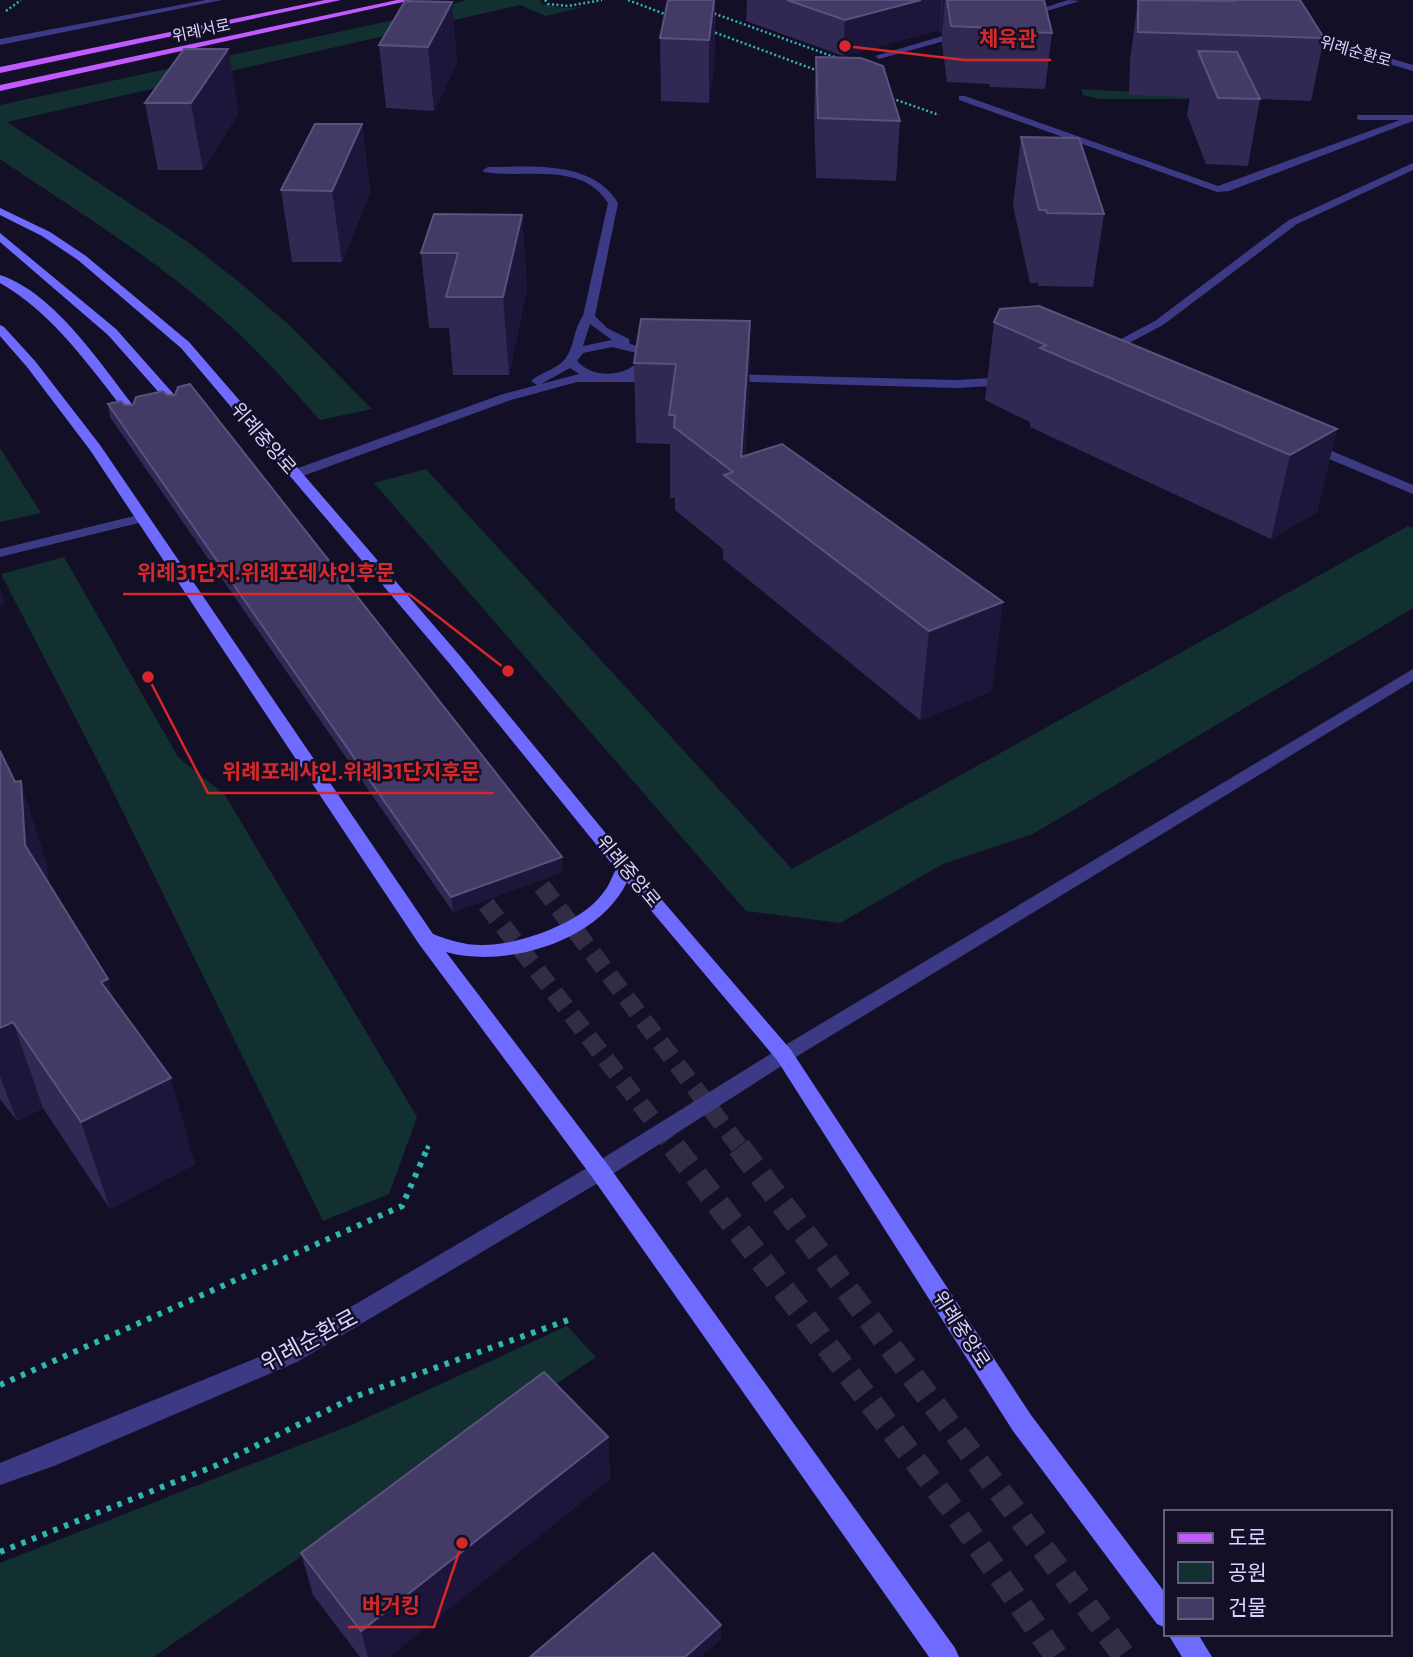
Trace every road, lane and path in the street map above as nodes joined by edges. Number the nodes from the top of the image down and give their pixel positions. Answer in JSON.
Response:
{"nodes":[{"id":1,"x":21,"y":0,"type":"edge"},
{"id":2,"x":218,"y":0,"type":"edge"},
{"id":3,"x":337,"y":0,"type":"edge"},
{"id":4,"x":408,"y":0,"type":"edge"},
{"id":5,"x":545,"y":0,"type":"edge"},
{"id":6,"x":582,"y":0,"type":"edge"},
{"id":7,"x":602,"y":0,"type":"edge"},
{"id":8,"x":628,"y":0,"type":"edge"},
{"id":9,"x":1072,"y":0,"type":"edge"},
{"id":10,"x":577,"y":5,"type":"junction"},
{"id":11,"x":702,"y":9,"type":"edge"},
{"id":12,"x":0,"y":15,"type":"edge"},
{"id":13,"x":680,"y":19,"type":"edge"},
{"id":14,"x":1013,"y":19,"type":"edge"},
{"id":15,"x":705,"y":29,"type":"edge"},
{"id":16,"x":975,"y":30,"type":"edge"},
{"id":17,"x":1296,"y":34,"type":"edge"},
{"id":18,"x":0,"y":42,"type":"edge"},
{"id":19,"x":879,"y":56,"type":"joint"},
{"id":20,"x":852,"y":64,"type":"junction"},
{"id":21,"x":1413,"y":68,"type":"edge"},
{"id":22,"x":0,"y":70,"type":"edge"},
{"id":23,"x":0,"y":88,"type":"edge"},
{"id":24,"x":885,"y":96,"type":"edge"},
{"id":25,"x":962,"y":98,"type":"dead end"},
{"id":26,"x":1360,"y":117,"type":"dead end"},
{"id":27,"x":949,"y":119,"type":"dead end"},
{"id":28,"x":1413,"y":166,"type":"edge"},
{"id":29,"x":488,"y":170,"type":"dead end"},
{"id":30,"x":0,"y":211,"type":"edge"},
{"id":31,"x":0,"y":236,"type":"edge"},
{"id":32,"x":0,"y":278,"type":"edge"},
{"id":33,"x":589,"y":317,"type":"junction"},
{"id":34,"x":0,"y":329,"type":"edge"},
{"id":35,"x":634,"y":347,"type":"junction"},
{"id":36,"x":573,"y":355,"type":"junction"},
{"id":37,"x":658,"y":358,"type":"edge"},
{"id":38,"x":1107,"y":362,"type":"edge"},
{"id":39,"x":614,"y":376,"type":"junction"},
{"id":40,"x":720,"y":377,"type":"edge"},
{"id":41,"x":668,"y":379,"type":"edge"},
{"id":42,"x":1018,"y":380,"type":"edge"},
{"id":43,"x":507,"y":397,"type":"junction"},
{"id":44,"x":173,"y":402,"type":"edge"},
{"id":45,"x":132,"y":412,"type":"edge"},
{"id":46,"x":1297,"y":441,"type":"edge"},
{"id":47,"x":295,"y":474,"type":"junction"},
{"id":48,"x":1413,"y":490,"type":"edge"},
{"id":49,"x":142,"y":518,"type":"junction"},
{"id":50,"x":0,"y":552,"type":"edge"},
{"id":51,"x":1413,"y":674,"type":"edge"},
{"id":52,"x":625,"y":868,"type":"junction"},
{"id":53,"x":426,"y":939,"type":"junction"},
{"id":54,"x":784,"y":1055,"type":"junction"},
{"id":55,"x":429,"y":1145,"type":"dead end"},
{"id":56,"x":600,"y":1171,"type":"junction"},
{"id":57,"x":571,"y":1319,"type":"dead end"},
{"id":58,"x":0,"y":1385,"type":"edge"},
{"id":59,"x":0,"y":1474,"type":"edge"},
{"id":60,"x":0,"y":1552,"type":"edge"},
{"id":61,"x":1164,"y":1612,"type":"edge"},
{"id":62,"x":1182,"y":1636,"type":"edge"},
{"id":63,"x":945,"y":1657,"type":"edge"},
{"id":64,"x":1198,"y":1657,"type":"edge"}],
"edges":[{"from":1,"to":12,"type":"path"},
{"from":2,"to":18,"type":"street"},
{"from":3,"to":22,"type":"main road","name":"위례서로"},
{"from":4,"to":23,"type":"main road","name":"위례서로"},
{"from":5,"to":10,"type":"path"},
{"from":6,"to":10,"type":"path"},
{"from":7,"to":10,"type":"path"},
{"from":8,"to":13,"type":"path"},
{"from":9,"to":14,"type":"street"},
{"from":11,"to":20,"type":"path"},
{"from":15,"to":20,"type":"path"},
{"from":16,"to":19,"type":"street"},
{"from":17,"to":21,"type":"street","name":"위례순환로"},
{"from":19,"to":20,"type":"path"},
{"from":24,"to":27,"type":"path"},
{"from":25,"to":26,"type":"street"},
{"from":28,"to":38,"type":"street"},
{"from":29,"to":33,"type":"street"},
{"from":30,"to":47,"type":"main road","name":"위례중앙로"},
{"from":31,"to":44,"type":"main road"},
{"from":32,"to":45,"type":"main road"},
{"from":33,"to":35,"type":"street"},
{"from":33,"to":36,"type":"street"},
{"from":34,"to":49,"type":"main road"},
{"from":35,"to":36,"type":"street"},
{"from":35,"to":37,"type":"street"},
{"from":35,"to":39,"type":"street"},
{"from":36,"to":39,"type":"street"},
{"from":36,"to":43,"type":"street"},
{"from":39,"to":41,"type":"street"},
{"from":39,"to":43,"type":"street"},
{"from":40,"to":42,"type":"street"},
{"from":43,"to":47,"type":"street"},
{"from":46,"to":48,"type":"street"},
{"from":47,"to":52,"type":"main road","name":"위례중앙로"},
{"from":49,"to":50,"type":"street"},
{"from":49,"to":53,"type":"main road"},
{"from":51,"to":54,"type":"street","name":"위례순환로"},
{"from":52,"to":53,"type":"main road"},
{"from":52,"to":54,"type":"main road","name":"위례중앙로"},
{"from":53,"to":56,"type":"main road"},
{"from":54,"to":56,"type":"street","name":"위례순환로"},
{"from":54,"to":61,"type":"main road","name":"위례중앙로"},
{"from":55,"to":58,"type":"path"},
{"from":56,"to":59,"type":"street","name":"위례순환로"},
{"from":56,"to":63,"type":"main road"},
{"from":57,"to":60,"type":"path"},
{"from":62,"to":64,"type":"main road"}]}
